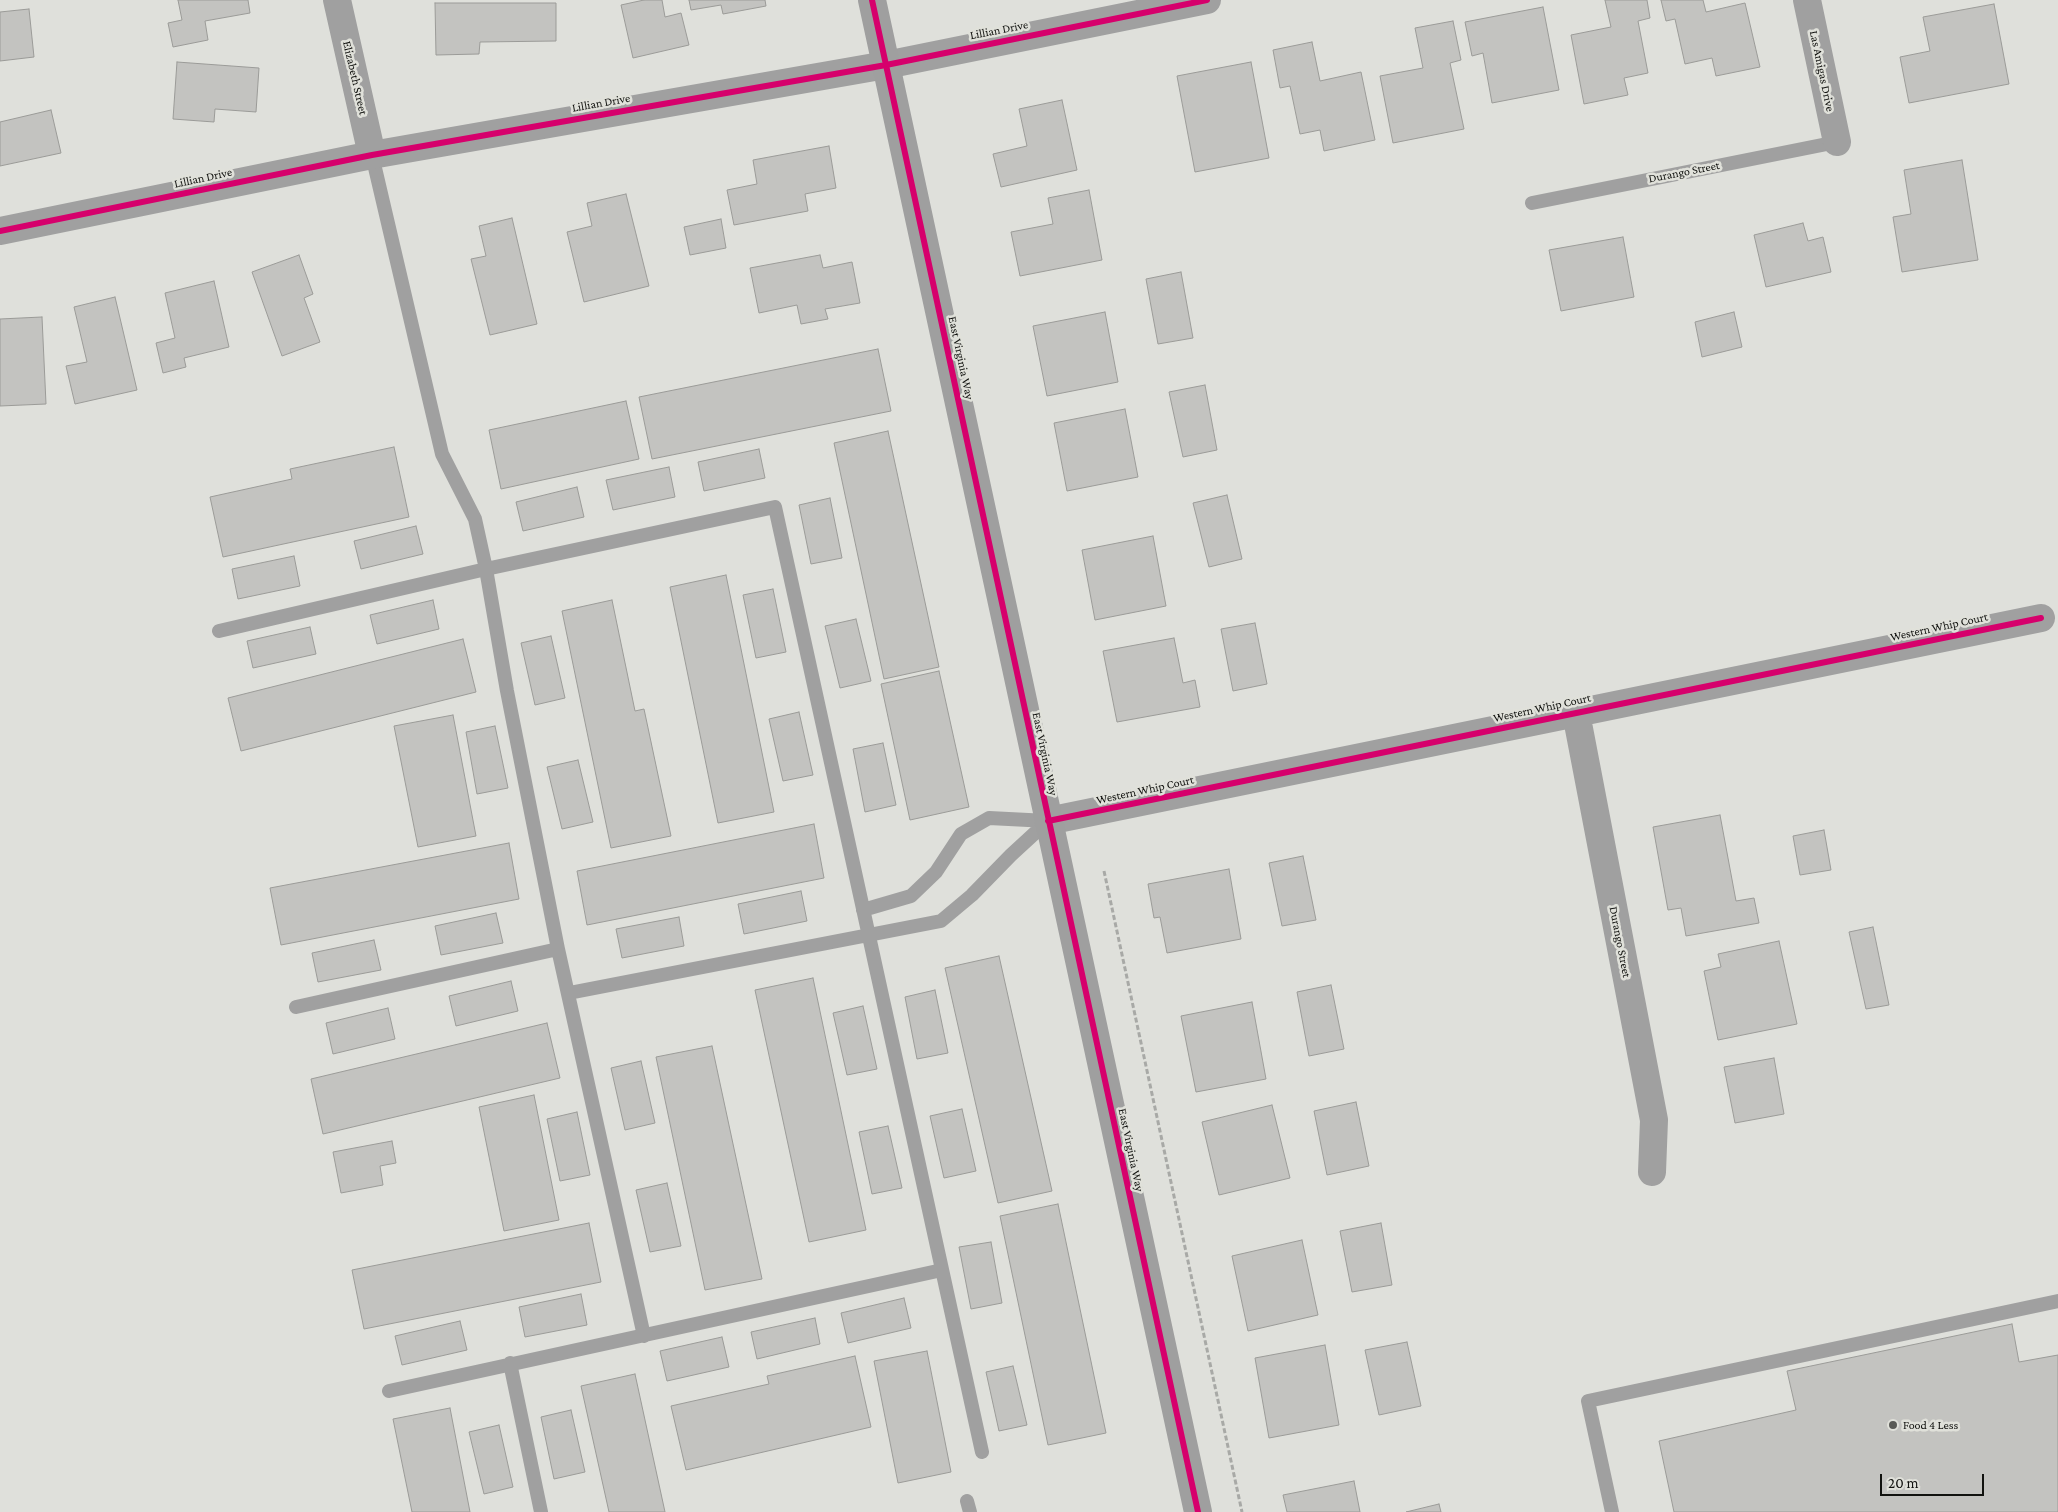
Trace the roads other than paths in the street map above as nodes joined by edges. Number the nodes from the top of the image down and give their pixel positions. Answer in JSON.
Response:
{"nodes":[{"id":1,"x":337,"y":0,"type":"edge"},
{"id":2,"x":872,"y":0,"type":"edge"},
{"id":3,"x":1207,"y":0,"type":"edge"},
{"id":4,"x":1807,"y":0,"type":"edge"},
{"id":5,"x":886,"y":65,"type":"junction"},
{"id":6,"x":1837,"y":142,"type":"joint"},
{"id":7,"x":372,"y":155,"type":"junction"},
{"id":8,"x":1532,"y":203,"type":"dead end"},
{"id":9,"x":0,"y":231,"type":"edge"},
{"id":10,"x":486,"y":569,"type":"junction"},
{"id":11,"x":2041,"y":618,"type":"dead end"},
{"id":12,"x":219,"y":631,"type":"dead end"},
{"id":13,"x":1576,"y":712,"type":"junction"},
{"id":14,"x":1048,"y":821,"type":"junction"},
{"id":15,"x":863,"y":910,"type":"junction"},
{"id":16,"x":868,"y":934,"type":"junction"},
{"id":17,"x":558,"y":949,"type":"junction"},
{"id":18,"x":569,"y":993,"type":"junction"},
{"id":19,"x":296,"y":1007,"type":"dead end"},
{"id":20,"x":1652,"y":1172,"type":"dead end"},
{"id":21,"x":942,"y":1270,"type":"junction"},
{"id":22,"x":2058,"y":1301,"type":"edge"},
{"id":23,"x":644,"y":1336,"type":"junction"},
{"id":24,"x":510,"y":1363,"type":"junction"},
{"id":25,"x":388,"y":1391,"type":"dead end"},
{"id":26,"x":982,"y":1452,"type":"dead end"},
{"id":27,"x":541,"y":1512,"type":"edge"},
{"id":28,"x":1198,"y":1512,"type":"edge"},
{"id":29,"x":1612,"y":1512,"type":"edge"}],
"edges":[{"from":1,"to":7,"type":"street","name":"Elizabeth Street"},
{"from":2,"to":5,"type":"street","name":"East Virginia Way"},
{"from":3,"to":5,"type":"street","name":"Lillian Drive"},
{"from":4,"to":6,"type":"street","name":"Las Amigas Drive"},
{"from":5,"to":7,"type":"street","name":"Lillian Drive"},
{"from":5,"to":14,"type":"street","name":"East Virginia Way"},
{"from":6,"to":8,"type":"lane","name":"Durango Street"},
{"from":7,"to":9,"type":"street","name":"Lillian Drive"},
{"from":7,"to":10,"type":"lane"},
{"from":10,"to":12,"type":"lane"},
{"from":10,"to":15,"type":"lane"},
{"from":10,"to":17,"type":"lane"},
{"from":11,"to":13,"type":"street","name":"Western Whip Court"},
{"from":13,"to":14,"type":"street","name":"Western Whip Court"},
{"from":13,"to":20,"type":"street","name":"Durango Street"},
{"from":14,"to":15,"type":"lane"},
{"from":14,"to":16,"type":"lane"},
{"from":14,"to":28,"type":"street","name":"East Virginia Way"},
{"from":15,"to":16,"type":"lane"},
{"from":16,"to":18,"type":"lane"},
{"from":16,"to":21,"type":"lane"},
{"from":17,"to":18,"type":"lane"},
{"from":17,"to":19,"type":"lane"},
{"from":18,"to":23,"type":"lane"},
{"from":21,"to":23,"type":"lane"},
{"from":21,"to":26,"type":"lane"},
{"from":22,"to":29,"type":"lane"},
{"from":23,"to":24,"type":"lane"},
{"from":24,"to":25,"type":"lane"},
{"from":24,"to":27,"type":"lane"}]}
